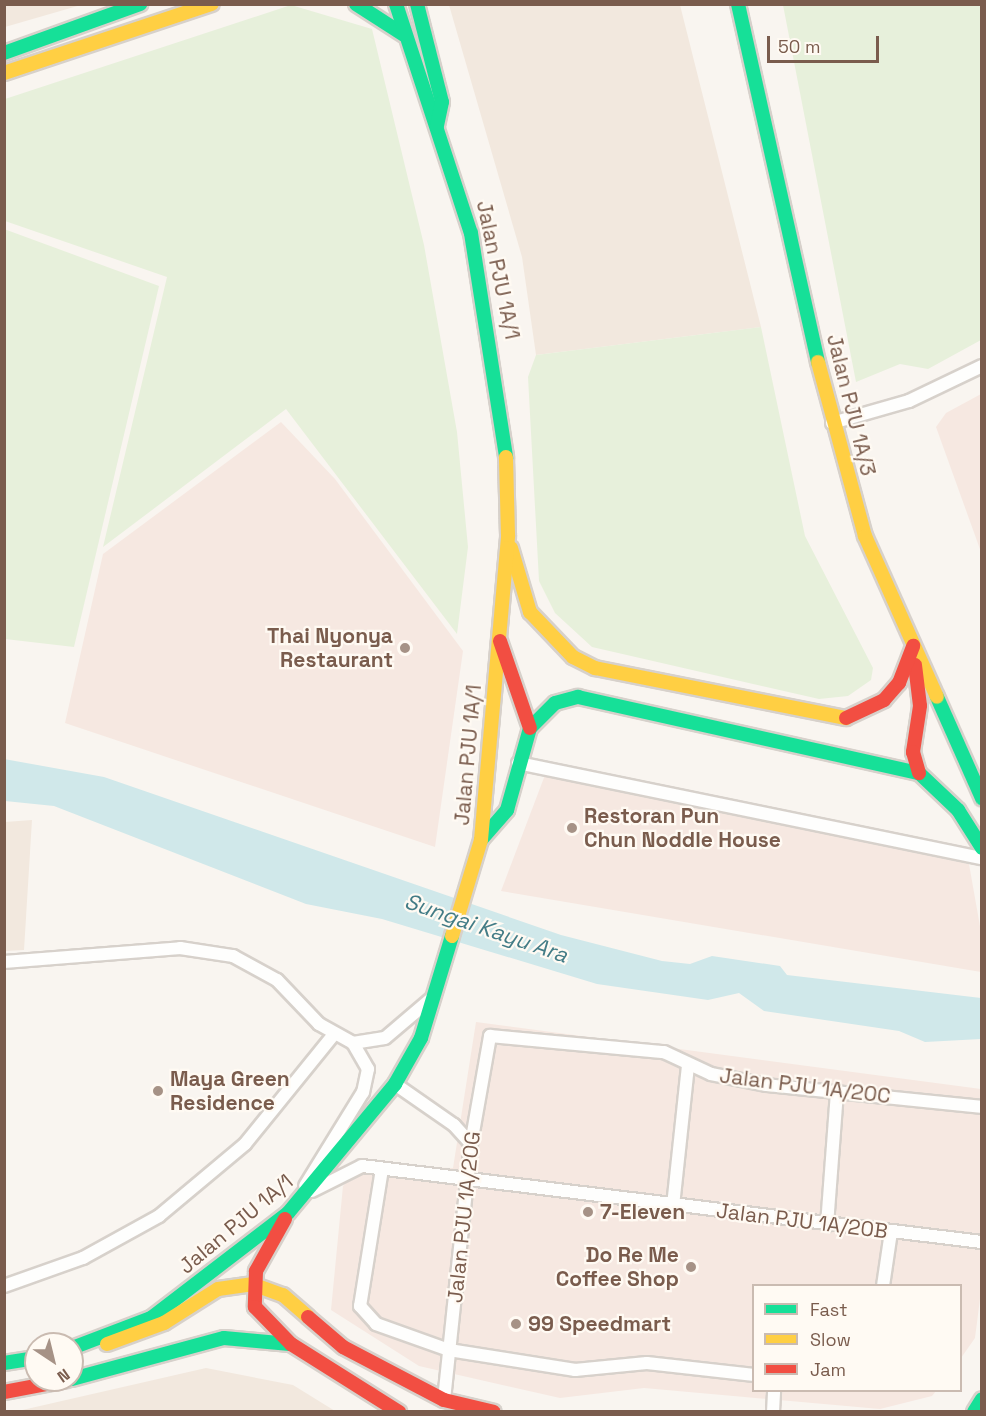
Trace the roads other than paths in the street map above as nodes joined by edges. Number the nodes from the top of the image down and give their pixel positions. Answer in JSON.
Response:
{"nodes":[{"id":1,"x":141,"y":4,"type":"edge"},
{"id":2,"x":212,"y":4,"type":"edge"},
{"id":3,"x":356,"y":4,"type":"edge"},
{"id":4,"x":396,"y":4,"type":"edge"},
{"id":5,"x":417,"y":4,"type":"edge"},
{"id":6,"x":737,"y":5,"type":"edge"},
{"id":7,"x":404,"y":34,"type":"junction"},
{"id":8,"x":4,"y":53,"type":"edge"},
{"id":9,"x":4,"y":73,"type":"edge"},
{"id":10,"x":437,"y":127,"type":"junction"},
{"id":11,"x":981,"y":366,"type":"edge"},
{"id":12,"x":832,"y":423,"type":"junction"},
{"id":13,"x":508,"y":535,"type":"junction"},
{"id":14,"x":499,"y":639,"type":"junction"},
{"id":15,"x":913,"y":646,"type":"junction"},
{"id":16,"x":530,"y":728,"type":"junction"},
{"id":17,"x":518,"y":763,"type":"junction"},
{"id":18,"x":919,"y":773,"type":"junction"},
{"id":19,"x":981,"y":798,"type":"edge"},
{"id":20,"x":480,"y":844,"type":"junction"},
{"id":21,"x":981,"y":848,"type":"edge"},
{"id":22,"x":981,"y":858,"type":"edge"},
{"id":23,"x":4,"y":962,"type":"edge"},
{"id":24,"x":438,"y":993,"type":"junction"},
{"id":25,"x":334,"y":1034,"type":"junction"},
{"id":26,"x":490,"y":1036,"type":"joint"},
{"id":27,"x":353,"y":1043,"type":"junction"},
{"id":28,"x":688,"y":1065,"type":"junction"},
{"id":29,"x":395,"y":1084,"type":"junction"},
{"id":30,"x":837,"y":1091,"type":"junction"},
{"id":31,"x":981,"y":1107,"type":"edge"},
{"id":32,"x":471,"y":1144,"type":"junction"},
{"id":33,"x":382,"y":1169,"type":"junction"},
{"id":34,"x":469,"y":1180,"type":"junction"},
{"id":35,"x":307,"y":1194,"type":"junction"},
{"id":36,"x":673,"y":1206,"type":"junction"},
{"id":37,"x":288,"y":1214,"type":"junction"},
{"id":38,"x":827,"y":1225,"type":"junction"},
{"id":39,"x":891,"y":1232,"type":"junction"},
{"id":40,"x":981,"y":1242,"type":"edge"},
{"id":41,"x":252,"y":1284,"type":"junction"},
{"id":42,"x":884,"y":1284,"type":"edge"},
{"id":43,"x":4,"y":1286,"type":"edge"},
{"id":44,"x":291,"y":1344,"type":"junction"},
{"id":45,"x":84,"y":1345,"type":"edge"},
{"id":46,"x":84,"y":1347,"type":"edge"},
{"id":47,"x":449,"y":1350,"type":"junction"},
{"id":48,"x":24,"y":1360,"type":"edge"},
{"id":49,"x":4,"y":1363,"type":"edge"},
{"id":50,"x":752,"y":1375,"type":"edge"},
{"id":51,"x":84,"y":1376,"type":"edge"},
{"id":52,"x":24,"y":1388,"type":"edge"},
{"id":53,"x":4,"y":1392,"type":"edge"},
{"id":54,"x":774,"y":1392,"type":"edge"},
{"id":55,"x":981,"y":1399,"type":"edge"},
{"id":56,"x":444,"y":1400,"type":"junction"},
{"id":57,"x":399,"y":1412,"type":"edge"},
{"id":58,"x":494,"y":1412,"type":"edge"},
{"id":59,"x":773,"y":1412,"type":"edge"},
{"id":60,"x":974,"y":1412,"type":"edge"}],
"edges":[{"from":1,"to":8,"type":"main road"},
{"from":2,"to":9,"type":"main road"},
{"from":3,"to":7,"type":"main road"},
{"from":4,"to":7,"type":"main road","name":"Jalan PJU 1A/1"},
{"from":5,"to":10,"type":"main road"},
{"from":6,"to":12,"type":"main road","name":"Jalan PJU 1A/3"},
{"from":7,"to":10,"type":"main road","name":"Jalan PJU 1A/1"},
{"from":10,"to":13,"type":"main road","name":"Jalan PJU 1A/1"},
{"from":11,"to":12,"type":"street"},
{"from":12,"to":15,"type":"main road","name":"Jalan PJU 1A/3"},
{"from":13,"to":14,"type":"main road","name":"Jalan PJU 1A/1"},
{"from":13,"to":15,"type":"main road"},
{"from":14,"to":16,"type":"main road"},
{"from":14,"to":20,"type":"main road","name":"Jalan PJU 1A/1"},
{"from":15,"to":18,"type":"main road"},
{"from":15,"to":19,"type":"main road","name":"Jalan PJU 1A/3"},
{"from":16,"to":17,"type":"main road"},
{"from":16,"to":18,"type":"main road"},
{"from":17,"to":20,"type":"main road"},
{"from":17,"to":22,"type":"street"},
{"from":18,"to":21,"type":"main road"},
{"from":20,"to":24,"type":"main road","name":"Jalan PJU 1A/1"},
{"from":23,"to":25,"type":"street"},
{"from":24,"to":27,"type":"street"},
{"from":24,"to":29,"type":"main road","name":"Jalan PJU 1A/1"},
{"from":25,"to":27,"type":"street"},
{"from":25,"to":43,"type":"street"},
{"from":26,"to":28,"type":"street","name":"Jalan PJU 1A/20C"},
{"from":26,"to":32,"type":"street","name":"Jalan PJU 1A/20G"},
{"from":27,"to":37,"type":"street"},
{"from":28,"to":30,"type":"street","name":"Jalan PJU 1A/20C"},
{"from":28,"to":36,"type":"street"},
{"from":29,"to":32,"type":"street"},
{"from":29,"to":35,"type":"main road","name":"Jalan PJU 1A/1"},
{"from":30,"to":31,"type":"street","name":"Jalan PJU 1A/20C"},
{"from":30,"to":38,"type":"street"},
{"from":32,"to":34,"type":"street","name":"Jalan PJU 1A/20G"},
{"from":33,"to":34,"type":"street","name":"Jalan PJU 1A/20B"},
{"from":33,"to":35,"type":"street","name":"Jalan PJU 1A/20B"},
{"from":33,"to":47,"type":"street"},
{"from":34,"to":36,"type":"street","name":"Jalan PJU 1A/20B"},
{"from":34,"to":47,"type":"street","name":"Jalan PJU 1A/20G"},
{"from":35,"to":37,"type":"main road","name":"Jalan PJU 1A/1"},
{"from":36,"to":38,"type":"street","name":"Jalan PJU 1A/20B"},
{"from":37,"to":41,"type":"main road"},
{"from":37,"to":45,"type":"main road","name":"Jalan PJU 1A/1"},
{"from":38,"to":39,"type":"street","name":"Jalan PJU 1A/20B"},
{"from":39,"to":40,"type":"street","name":"Jalan PJU 1A/20B"},
{"from":39,"to":42,"type":"street"},
{"from":41,"to":44,"type":"main road"},
{"from":41,"to":46,"type":"main road"},
{"from":41,"to":56,"type":"main road"},
{"from":44,"to":51,"type":"main road"},
{"from":44,"to":57,"type":"main road"},
{"from":47,"to":50,"type":"street"},
{"from":47,"to":56,"type":"street","name":"Jalan PJU 1A/20G"},
{"from":48,"to":49,"type":"main road"},
{"from":52,"to":53,"type":"main road"},
{"from":54,"to":59,"type":"street"},
{"from":55,"to":60,"type":"main road"},
{"from":56,"to":58,"type":"main road"}]}
